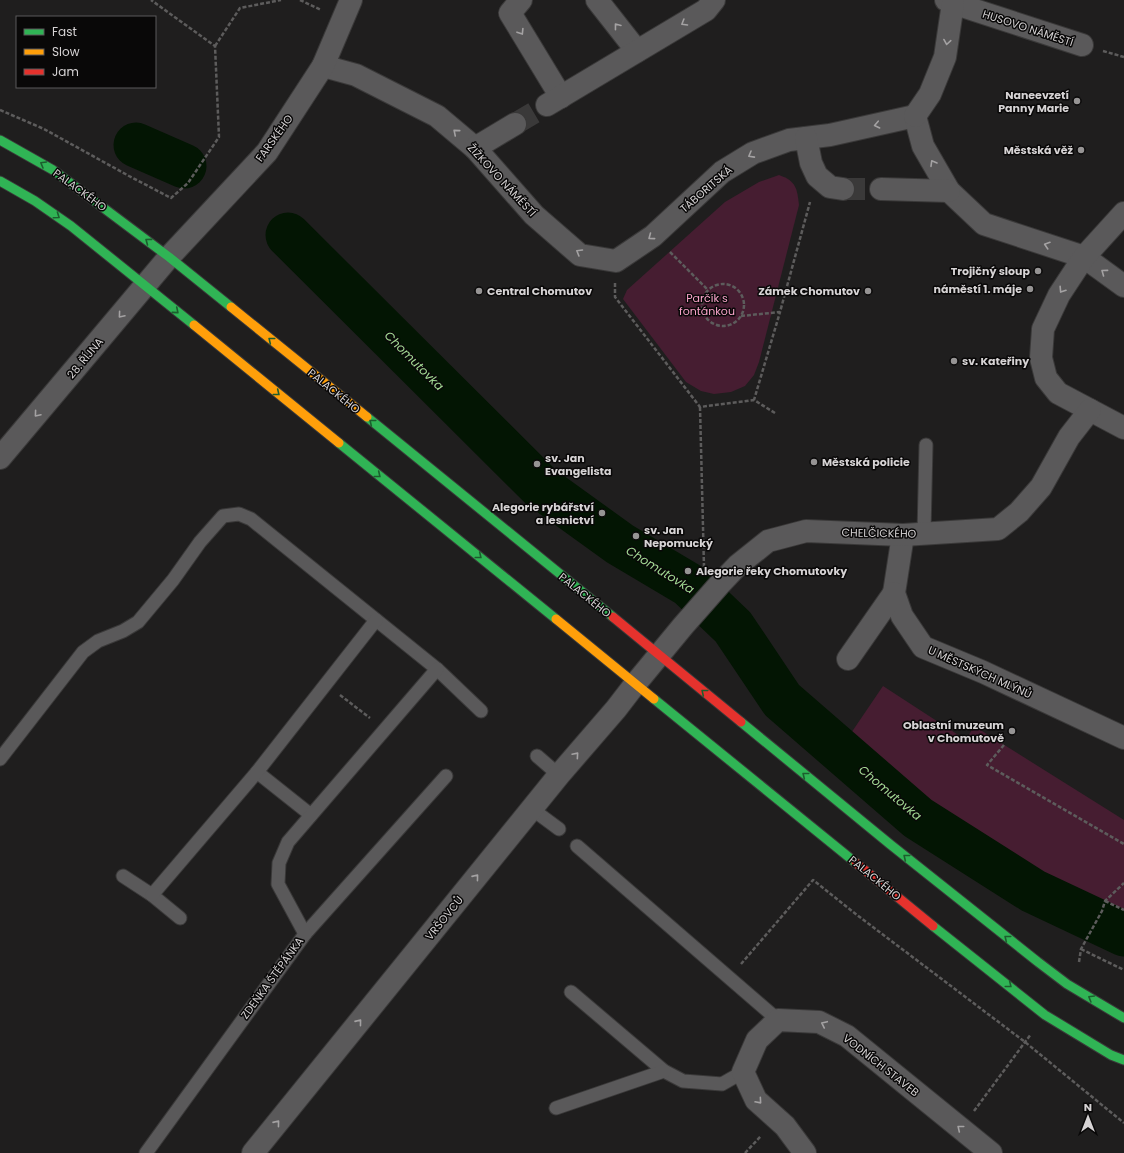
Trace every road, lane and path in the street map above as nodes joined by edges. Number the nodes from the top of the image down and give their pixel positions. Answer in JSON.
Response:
{"nodes":[{"id":1,"x":151,"y":0,"type":"edge"},
{"id":2,"x":281,"y":0,"type":"edge"},
{"id":3,"x":351,"y":0,"type":"edge"},
{"id":4,"x":521,"y":0,"type":"edge"},
{"id":5,"x":597,"y":0,"type":"edge"},
{"id":6,"x":714,"y":0,"type":"edge"},
{"id":7,"x":950,"y":2,"type":"edge"},
{"id":8,"x":1082,"y":45,"type":"dead end"},
{"id":9,"x":215,"y":46,"type":"junction"},
{"id":10,"x":637,"y":51,"type":"junction"},
{"id":11,"x":323,"y":66,"type":"junction"},
{"id":12,"x":0,"y":110,"type":"edge"},
{"id":13,"x":915,"y":116,"type":"junction"},
{"id":14,"x":515,"y":124,"type":"tunnel mouth"},
{"id":15,"x":806,"y":138,"type":"junction"},
{"id":16,"x":0,"y":140,"type":"edge"},
{"id":17,"x":476,"y":148,"type":"junction"},
{"id":18,"x":817,"y":176,"type":"junction"},
{"id":19,"x":0,"y":181,"type":"edge"},
{"id":20,"x":843,"y":189,"type":"tunnel mouth"},
{"id":21,"x":881,"y":189,"type":"tunnel mouth"},
{"id":22,"x":949,"y":191,"type":"junction"},
{"id":23,"x":1124,"y":213,"type":"edge"},
{"id":24,"x":653,"y":236,"type":"junction"},
{"id":25,"x":169,"y":257,"type":"junction"},
{"id":26,"x":1084,"y":257,"type":"junction"},
{"id":27,"x":616,"y":261,"type":"junction"},
{"id":28,"x":146,"y":286,"type":"junction"},
{"id":29,"x":1124,"y":286,"type":"edge"},
{"id":30,"x":708,"y":290,"type":"junction"},
{"id":31,"x":780,"y":312,"type":"junction"},
{"id":32,"x":741,"y":316,"type":"junction"},
{"id":33,"x":754,"y":400,"type":"junction"},
{"id":34,"x":700,"y":407,"type":"junction"},
{"id":35,"x":1090,"y":410,"type":"junction"},
{"id":36,"x":775,"y":413,"type":"dead end"},
{"id":37,"x":1124,"y":428,"type":"edge"},
{"id":38,"x":926,"y":444,"type":"dead end"},
{"id":39,"x":0,"y":458,"type":"edge"},
{"id":40,"x":924,"y":534,"type":"junction"},
{"id":41,"x":903,"y":535,"type":"junction"},
{"id":42,"x":711,"y":579,"type":"junction"},
{"id":43,"x":894,"y":592,"type":"junction"},
{"id":44,"x":376,"y":620,"type":"junction"},
{"id":45,"x":658,"y":655,"type":"junction"},
{"id":46,"x":848,"y":659,"type":"dead end"},
{"id":47,"x":437,"y":669,"type":"junction"},
{"id":48,"x":636,"y":683,"type":"junction"},
{"id":49,"x":326,"y":684,"type":"junction"},
{"id":50,"x":480,"y":711,"type":"dead end"},
{"id":51,"x":385,"y":730,"type":"junction"},
{"id":52,"x":1124,"y":738,"type":"edge"},
{"id":53,"x":1004,"y":745,"type":"dead end"},
{"id":54,"x":537,"y":756,"type":"dead end"},
{"id":55,"x":0,"y":759,"type":"edge"},
{"id":56,"x":257,"y":772,"type":"junction"},
{"id":57,"x":559,"y":775,"type":"junction"},
{"id":58,"x":446,"y":776,"type":"dead end"},
{"id":59,"x":532,"y":809,"type":"junction"},
{"id":60,"x":312,"y":815,"type":"junction"},
{"id":61,"x":559,"y":829,"type":"dead end"},
{"id":62,"x":1124,"y":844,"type":"edge"},
{"id":63,"x":577,"y":846,"type":"dead end"},
{"id":64,"x":123,"y":876,"type":"dead end"},
{"id":65,"x":1124,"y":883,"type":"edge"},
{"id":66,"x":152,"y":895,"type":"junction"},
{"id":67,"x":1105,"y":901,"type":"junction"},
{"id":68,"x":1124,"y":910,"type":"edge"},
{"id":69,"x":180,"y":918,"type":"dead end"},
{"id":70,"x":305,"y":934,"type":"junction"},
{"id":71,"x":1081,"y":949,"type":"junction"},
{"id":72,"x":1124,"y":970,"type":"edge"},
{"id":73,"x":729,"y":978,"type":"junction"},
{"id":74,"x":1067,"y":984,"type":"junction"},
{"id":75,"x":571,"y":992,"type":"dead end"},
{"id":76,"x":1045,"y":1014,"type":"junction"},
{"id":77,"x":1124,"y":1018,"type":"edge"},
{"id":78,"x":778,"y":1020,"type":"junction"},
{"id":79,"x":1025,"y":1042,"type":"junction"},
{"id":80,"x":1124,"y":1060,"type":"edge"},
{"id":81,"x":664,"y":1071,"type":"junction"},
{"id":82,"x":743,"y":1072,"type":"junction"},
{"id":83,"x":556,"y":1108,"type":"dead end"},
{"id":84,"x":1124,"y":1123,"type":"edge"},
{"id":85,"x":961,"y":1129,"type":"junction"},
{"id":86,"x":146,"y":1153,"type":"edge"},
{"id":87,"x":253,"y":1153,"type":"edge"},
{"id":88,"x":805,"y":1153,"type":"edge"},
{"id":89,"x":990,"y":1153,"type":"edge"}],
"edges":[{"from":1,"to":9,"type":"path"},
{"from":2,"to":9,"type":"path"},
{"from":3,"to":11,"type":"street","name":"FARSKÉHO"},
{"from":4,"to":10,"type":"street","one_way":true},
{"from":10,"to":5,"type":"street","one_way":true},
{"from":6,"to":10,"type":"street","one_way":true},
{"from":7,"to":8,"type":"street","name":"HUSOVO NÁMĚSTÍ"},
{"from":7,"to":13,"type":"street","name":"HUSOVO NÁMĚSTÍ","one_way":true},
{"from":9,"to":12,"type":"path"},
{"from":17,"to":11,"type":"street","name":"ŽIŽKOVO NÁMĚSTÍ","one_way":true},
{"from":11,"to":25,"type":"street","name":"FARSKÉHO"},
{"from":13,"to":15,"type":"street","name":"TÁBORITSKÁ","one_way":true},
{"from":22,"to":13,"type":"street","one_way":true},
{"from":14,"to":17,"type":"street"},
{"from":15,"to":18,"type":"street"},
{"from":15,"to":24,"type":"street","name":"TÁBORITSKÁ","one_way":true},
{"from":25,"to":16,"type":"main road","name":"PALACKÉHO","one_way":true},
{"from":27,"to":17,"type":"street","name":"ŽIŽKOVO NÁMĚSTÍ","one_way":true},
{"from":18,"to":20,"type":"street"},
{"from":18,"to":31,"type":"path"},
{"from":19,"to":28,"type":"main road","name":"PALACKÉHO","one_way":true},
{"from":21,"to":22,"type":"street"},
{"from":26,"to":22,"type":"street","one_way":true},
{"from":23,"to":26,"type":"street"},
{"from":24,"to":27,"type":"street","name":"TÁBORITSKÁ","one_way":true},
{"from":24,"to":30,"type":"path"},
{"from":25,"to":28,"type":"street","name":"28. ŘÍJNA"},
{"from":45,"to":25,"type":"main road","name":"PALACKÉHO","one_way":true},
{"from":29,"to":26,"type":"street","one_way":true},
{"from":26,"to":35,"type":"street","one_way":true},
{"from":27,"to":34,"type":"path"},
{"from":28,"to":39,"type":"street","name":"28. ŘÍJNA","one_way":true},
{"from":28,"to":48,"type":"main road","name":"PALACKÉHO","one_way":true},
{"from":30,"to":32,"type":"path"},
{"from":30,"to":32,"type":"path"},
{"from":31,"to":32,"type":"path"},
{"from":31,"to":33,"type":"path"},
{"from":33,"to":34,"type":"path"},
{"from":33,"to":36,"type":"path"},
{"from":34,"to":42,"type":"path"},
{"from":35,"to":37,"type":"street"},
{"from":35,"to":40,"type":"street","name":"CHELČICKÉHO"},
{"from":38,"to":40,"type":"lane"},
{"from":40,"to":41,"type":"street","name":"CHELČICKÉHO"},
{"from":41,"to":42,"type":"street","name":"CHELČICKÉHO"},
{"from":41,"to":43,"type":"street","name":"U MĚSTSKÝCH MLÝNŮ"},
{"from":42,"to":45,"type":"street","name":"CHELČICKÉHO"},
{"from":43,"to":46,"type":"street"},
{"from":43,"to":52,"type":"street","name":"U MĚSTSKÝCH MLÝNŮ"},
{"from":44,"to":47,"type":"lane"},
{"from":44,"to":49,"type":"lane"},
{"from":44,"to":55,"type":"lane"},
{"from":45,"to":48,"type":"street"},
{"from":74,"to":45,"type":"main road","name":"PALACKÉHO","one_way":true},
{"from":47,"to":50,"type":"lane"},
{"from":47,"to":51,"type":"lane","name":"ZDEŇKA ŠTĚPÁNKA"},
{"from":57,"to":48,"type":"street","name":"VRŠOVCŮ","one_way":true},
{"from":48,"to":76,"type":"main road","name":"PALACKÉHO","one_way":true},
{"from":49,"to":51,"type":"path"},
{"from":49,"to":56,"type":"lane"},
{"from":51,"to":60,"type":"lane","name":"ZDEŇKA ŠTĚPÁNKA"},
{"from":53,"to":62,"type":"path"},
{"from":54,"to":57,"type":"lane"},
{"from":56,"to":60,"type":"lane"},
{"from":56,"to":66,"type":"lane"},
{"from":57,"to":59,"type":"street","name":"VRŠOVCŮ"},
{"from":58,"to":70,"type":"lane"},
{"from":59,"to":61,"type":"lane"},
{"from":87,"to":59,"type":"street","name":"VRŠOVCŮ","one_way":true},
{"from":60,"to":70,"type":"lane","name":"ZDEŇKA ŠTĚPÁNKA"},
{"from":63,"to":73,"type":"lane"},
{"from":64,"to":66,"type":"lane"},
{"from":65,"to":67,"type":"path"},
{"from":66,"to":69,"type":"lane"},
{"from":67,"to":68,"type":"path"},
{"from":67,"to":71,"type":"path"},
{"from":70,"to":86,"type":"lane","name":"ZDEŇKA ŠTĚPÁNKA"},
{"from":71,"to":72,"type":"path"},
{"from":71,"to":74,"type":"path"},
{"from":73,"to":78,"type":"lane"},
{"from":73,"to":79,"type":"path"},
{"from":77,"to":74,"type":"main road","name":"PALACKÉHO","one_way":true},
{"from":75,"to":81,"type":"lane"},
{"from":76,"to":79,"type":"path"},
{"from":76,"to":80,"type":"main road","name":"PALACKÉHO"},
{"from":78,"to":82,"type":"street"},
{"from":85,"to":78,"type":"street","name":"VODNÍCH STAVEB","one_way":true},
{"from":79,"to":84,"type":"path"},
{"from":79,"to":85,"type":"path"},
{"from":81,"to":82,"type":"lane"},
{"from":81,"to":83,"type":"lane"},
{"from":82,"to":88,"type":"street","one_way":true},
{"from":85,"to":89,"type":"street","name":"VODNÍCH STAVEB"}]}
